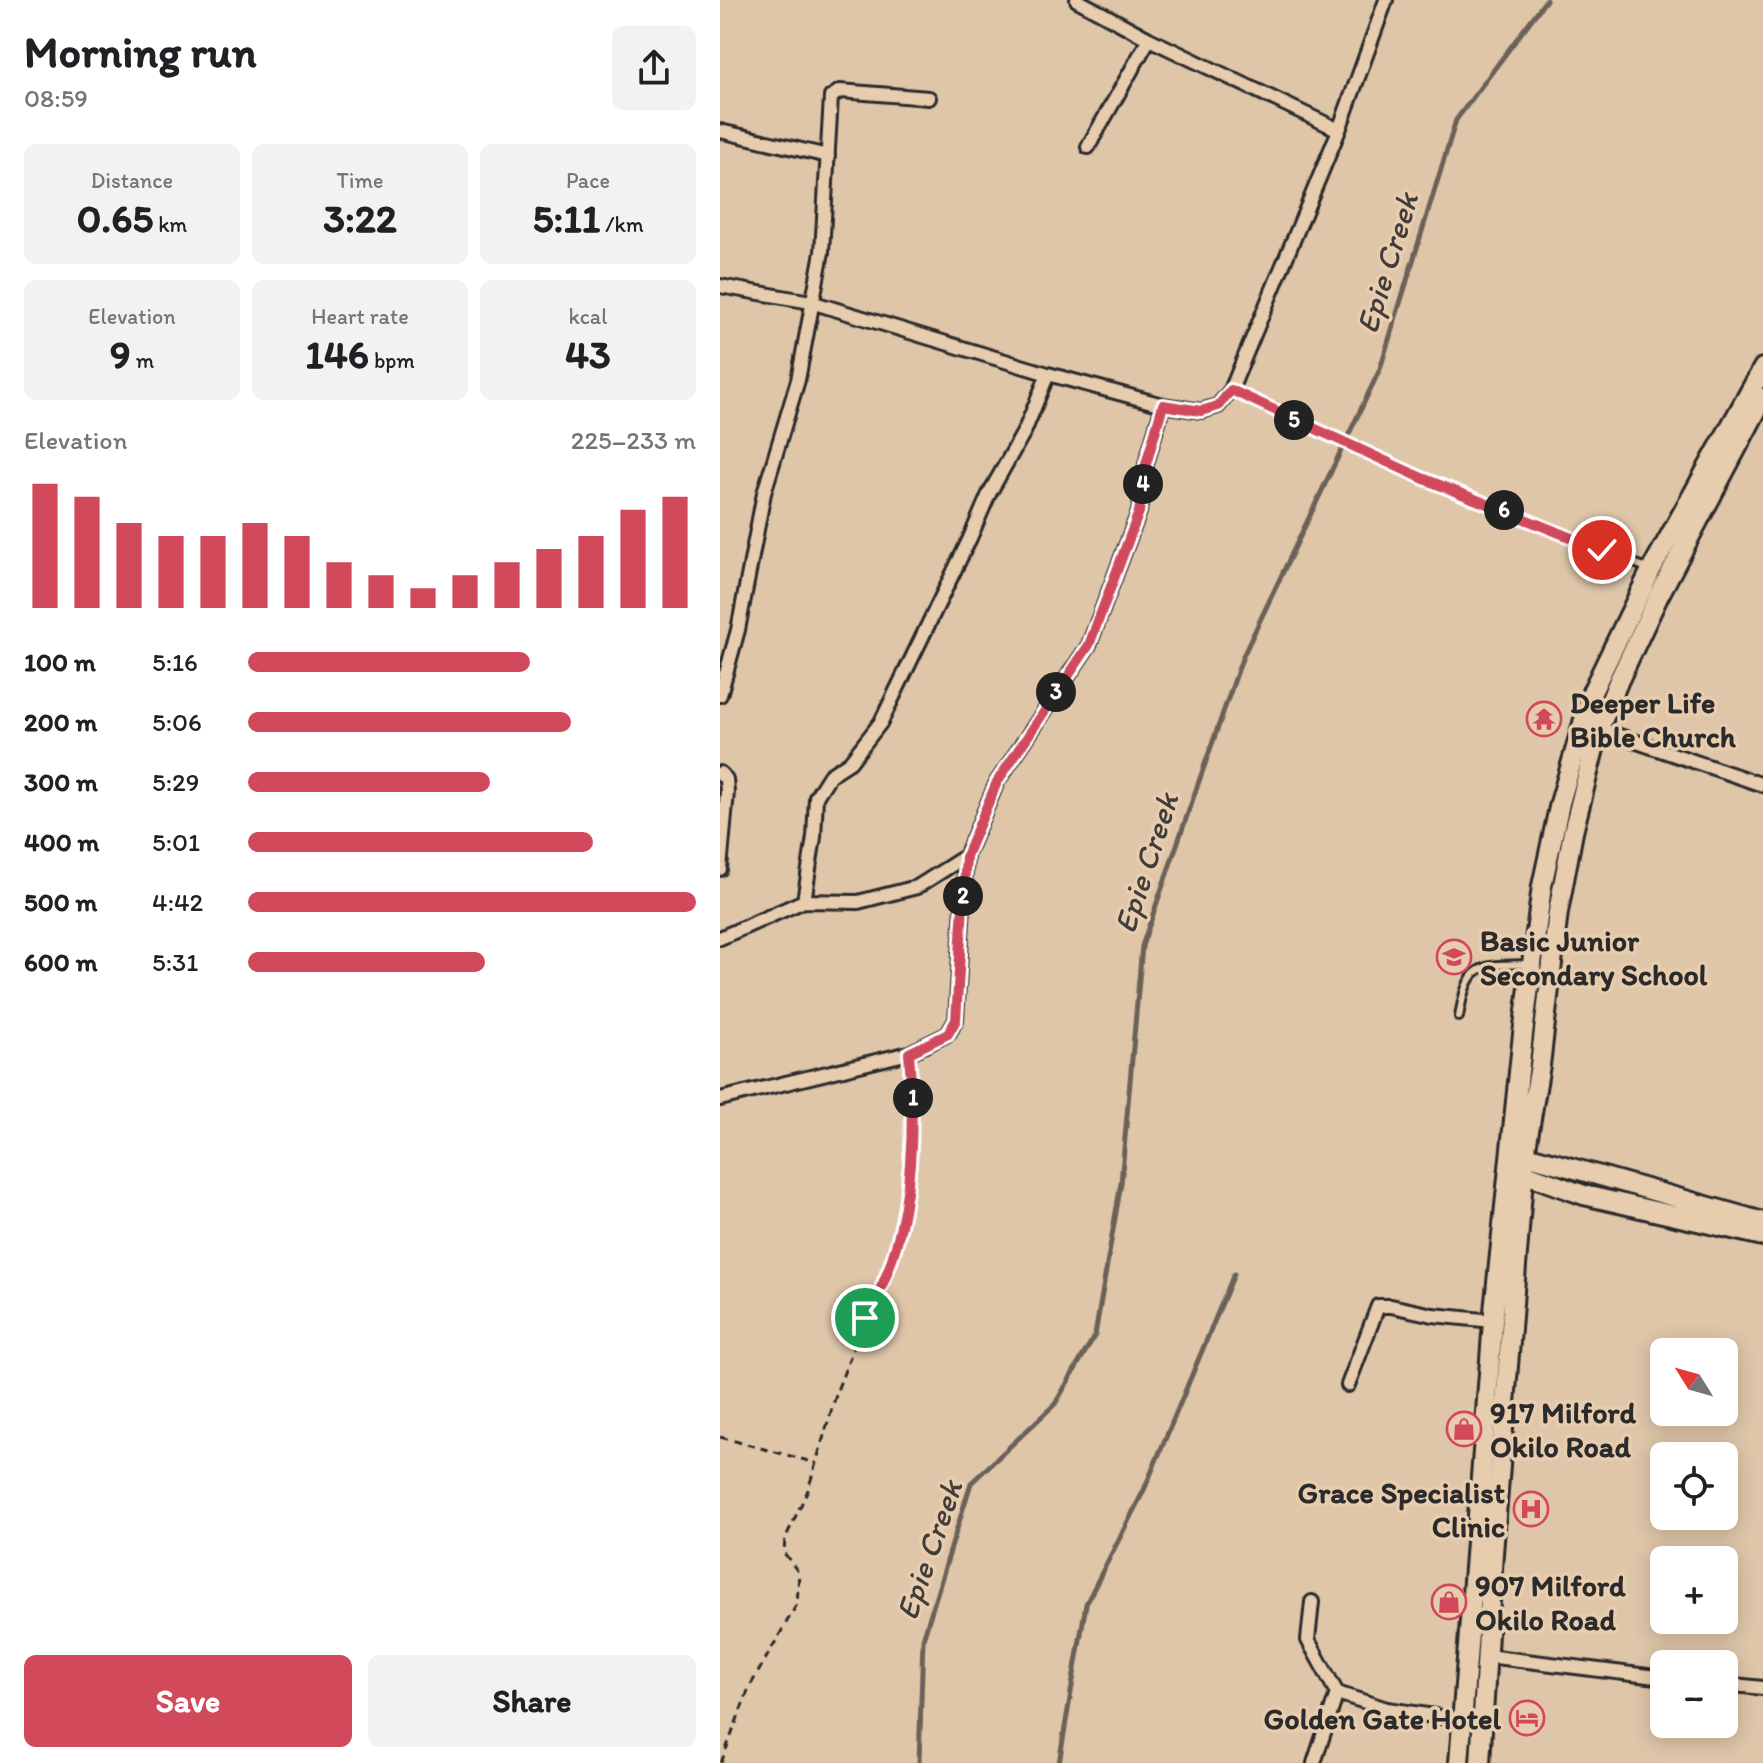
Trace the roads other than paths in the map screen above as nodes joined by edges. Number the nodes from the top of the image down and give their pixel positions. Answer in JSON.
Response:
{"nodes":[{"id":1,"x":1077,"y":0,"type":"edge"},
{"id":2,"x":1386,"y":0,"type":"edge"},
{"id":3,"x":1149,"y":39,"type":"junction"},
{"id":4,"x":929,"y":98,"type":"dead end"},
{"id":5,"x":1339,"y":130,"type":"junction"},
{"id":6,"x":720,"y":131,"type":"edge"},
{"id":7,"x":1088,"y":147,"type":"dead end"},
{"id":8,"x":828,"y":156,"type":"junction"},
{"id":9,"x":720,"y":286,"type":"edge"},
{"id":10,"x":811,"y":302,"type":"junction"},
{"id":11,"x":1763,"y":368,"type":"edge"},
{"id":12,"x":1048,"y":374,"type":"junction"},
{"id":13,"x":1231,"y":390,"type":"junction"},
{"id":14,"x":1763,"y":398,"type":"edge"},
{"id":15,"x":1163,"y":405,"type":"junction"},
{"id":16,"x":1292,"y":419,"type":"road end"},
{"id":17,"x":1756,"y":428,"type":"edge"},
{"id":18,"x":1422,"y":478,"type":"road end"},
{"id":19,"x":1651,"y":570,"type":"junction"},
{"id":20,"x":720,"y":695,"type":"edge"},
{"id":21,"x":1599,"y":729,"type":"junction"},
{"id":22,"x":720,"y":773,"type":"edge"},
{"id":23,"x":1763,"y":785,"type":"edge"},
{"id":24,"x":966,"y":856,"type":"junction"},
{"id":25,"x":720,"y":869,"type":"edge"},
{"id":26,"x":804,"y":901,"type":"junction"},
{"id":27,"x":720,"y":938,"type":"edge"},
{"id":28,"x":1530,"y":964,"type":"junction"},
{"id":29,"x":1459,"y":1017,"type":"dead end"},
{"id":30,"x":720,"y":1099,"type":"edge"},
{"id":31,"x":1517,"y":1162,"type":"junction"},
{"id":32,"x":1763,"y":1222,"type":"edge"},
{"id":33,"x":1763,"y":1236,"type":"edge"},
{"id":34,"x":1493,"y":1321,"type":"junction"},
{"id":35,"x":1348,"y":1385,"type":"dead end"},
{"id":36,"x":1312,"y":1602,"type":"dead end"},
{"id":37,"x":1487,"y":1656,"type":"junction"},
{"id":38,"x":1650,"y":1676,"type":"edge"},
{"id":39,"x":1738,"y":1685,"type":"edge"},
{"id":40,"x":1763,"y":1688,"type":"edge"},
{"id":41,"x":1337,"y":1693,"type":"junction"},
{"id":42,"x":1461,"y":1720,"type":"junction"},
{"id":43,"x":1314,"y":1763,"type":"edge"},
{"id":44,"x":1459,"y":1763,"type":"edge"},
{"id":45,"x":1480,"y":1763,"type":"edge"}],
"edges":[{"from":1,"to":3,"type":"street"},
{"from":2,"to":5,"type":"street"},
{"from":3,"to":5,"type":"street"},
{"from":3,"to":7,"type":"street"},
{"from":4,"to":8,"type":"street"},
{"from":5,"to":13,"type":"street"},
{"from":6,"to":8,"type":"street"},
{"from":8,"to":10,"type":"street"},
{"from":9,"to":10,"type":"street"},
{"from":10,"to":12,"type":"street"},
{"from":10,"to":20,"type":"street"},
{"from":11,"to":19,"type":"main road"},
{"from":12,"to":15,"type":"street"},
{"from":12,"to":26,"type":"street"},
{"from":13,"to":15,"type":"street"},
{"from":13,"to":16,"type":"lane"},
{"from":14,"to":17,"type":"main road"},
{"from":15,"to":24,"type":"street"},
{"from":17,"to":21,"type":"main road"},
{"from":18,"to":19,"type":"lane"},
{"from":19,"to":28,"type":"main road"},
{"from":21,"to":23,"type":"street"},
{"from":21,"to":31,"type":"main road"},
{"from":22,"to":25,"type":"street"},
{"from":24,"to":26,"type":"street"},
{"from":24,"to":30,"type":"street"},
{"from":26,"to":27,"type":"street"},
{"from":28,"to":29,"type":"lane"},
{"from":28,"to":31,"type":"main road"},
{"from":31,"to":32,"type":"main road"},
{"from":31,"to":33,"type":"main road"},
{"from":31,"to":34,"type":"main road"},
{"from":31,"to":37,"type":"main road"},
{"from":34,"to":35,"type":"street"},
{"from":34,"to":42,"type":"main road"},
{"from":36,"to":41,"type":"street"},
{"from":37,"to":38,"type":"street"},
{"from":37,"to":45,"type":"main road"},
{"from":39,"to":40,"type":"street"},
{"from":41,"to":42,"type":"street"},
{"from":41,"to":43,"type":"street"},
{"from":42,"to":44,"type":"main road"}]}
